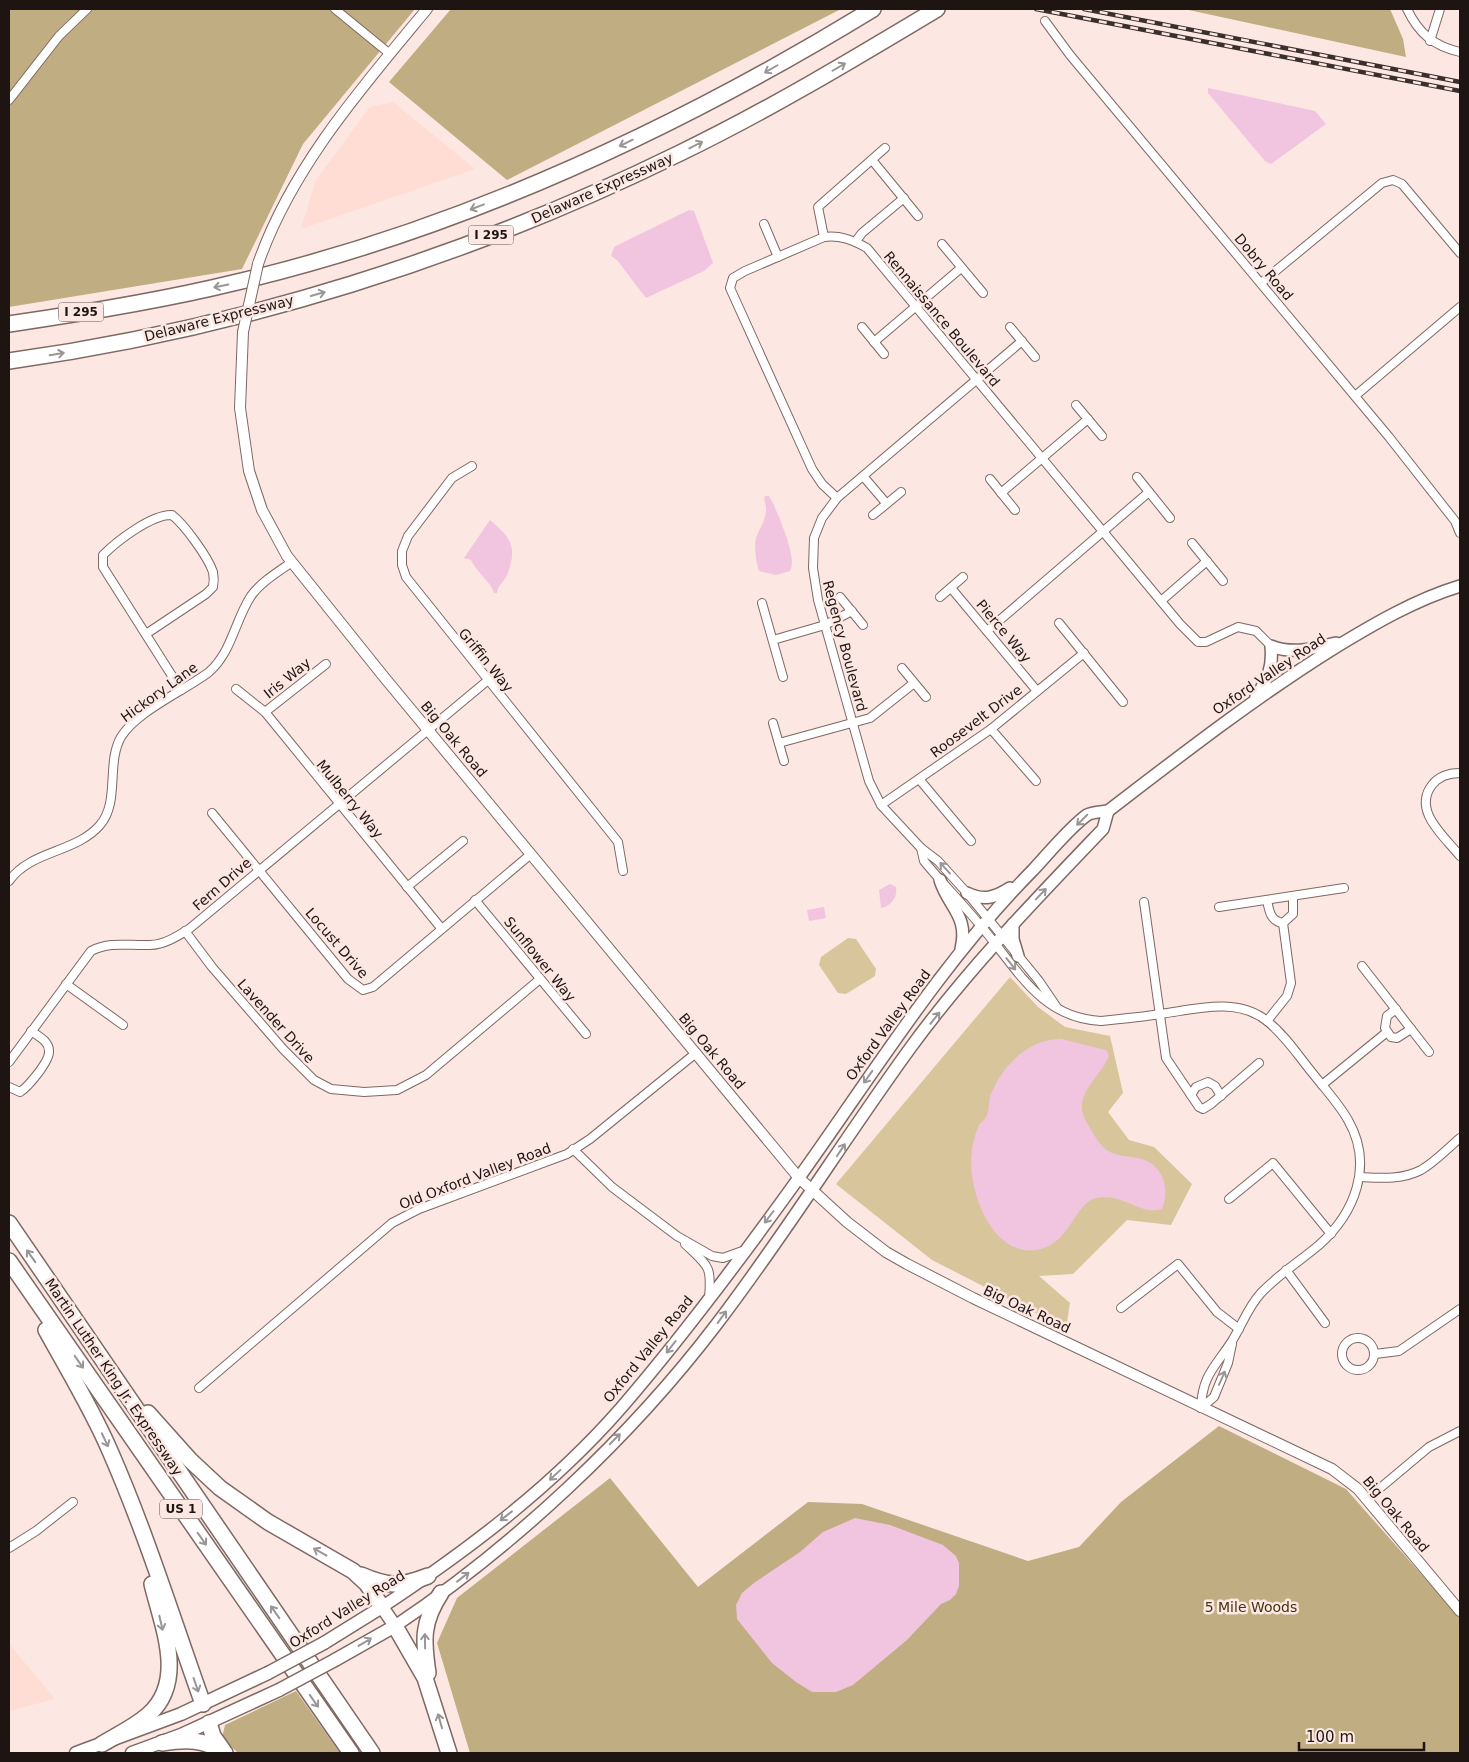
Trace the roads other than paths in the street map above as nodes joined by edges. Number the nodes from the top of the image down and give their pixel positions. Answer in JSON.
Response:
{"nodes":[{"id":1,"x":87,"y":9,"type":"edge"},
{"id":2,"x":335,"y":9,"type":"edge"},
{"id":3,"x":427,"y":9,"type":"edge"},
{"id":4,"x":873,"y":9,"type":"edge"},
{"id":5,"x":936,"y":9,"type":"edge"},
{"id":6,"x":1407,"y":9,"type":"edge"},
{"id":7,"x":1440,"y":9,"type":"edge"},
{"id":8,"x":1045,"y":21,"type":"dead end"},
{"id":9,"x":1430,"y":41,"type":"junction"},
{"id":10,"x":1460,"y":52,"type":"edge"},
{"id":11,"x":390,"y":54,"type":"junction"},
{"id":12,"x":9,"y":100,"type":"edge"},
{"id":13,"x":885,"y":148,"type":"dead end"},
{"id":14,"x":872,"y":160,"type":"junction"},
{"id":15,"x":904,"y":198,"type":"junction"},
{"id":16,"x":918,"y":216,"type":"dead end"},
{"id":17,"x":764,"y":224,"type":"dead end"},
{"id":18,"x":824,"y":237,"type":"junction"},
{"id":19,"x":856,"y":241,"type":"junction"},
{"id":20,"x":942,"y":244,"type":"dead end"},
{"id":21,"x":1460,"y":253,"type":"edge"},
{"id":22,"x":778,"y":257,"type":"junction"},
{"id":23,"x":961,"y":268,"type":"junction"},
{"id":24,"x":1261,"y":283,"type":"junction"},
{"id":25,"x":983,"y":293,"type":"dead end"},
{"id":26,"x":916,"y":306,"type":"junction"},
{"id":27,"x":1460,"y":307,"type":"edge"},
{"id":28,"x":9,"y":324,"type":"edge"},
{"id":29,"x":862,"y":327,"type":"dead end"},
{"id":30,"x":1010,"y":327,"type":"dead end"},
{"id":31,"x":874,"y":342,"type":"junction"},
{"id":32,"x":1022,"y":342,"type":"junction"},
{"id":33,"x":884,"y":354,"type":"dead end"},
{"id":34,"x":1036,"y":357,"type":"dead end"},
{"id":35,"x":9,"y":361,"type":"edge"},
{"id":36,"x":977,"y":381,"type":"junction"},
{"id":37,"x":1355,"y":396,"type":"junction"},
{"id":38,"x":1076,"y":405,"type":"dead end"},
{"id":39,"x":1088,"y":419,"type":"junction"},
{"id":40,"x":1102,"y":436,"type":"dead end"},
{"id":41,"x":1042,"y":458,"type":"junction"},
{"id":42,"x":472,"y":466,"type":"dead end"},
{"id":43,"x":863,"y":476,"type":"junction"},
{"id":44,"x":1137,"y":477,"type":"dead end"},
{"id":45,"x":990,"y":479,"type":"dead end"},
{"id":46,"x":901,"y":492,"type":"dead end"},
{"id":47,"x":1149,"y":492,"type":"junction"},
{"id":48,"x":1001,"y":493,"type":"junction"},
{"id":49,"x":837,"y":498,"type":"junction"},
{"id":50,"x":886,"y":503,"type":"junction"},
{"id":51,"x":1016,"y":510,"type":"dead end"},
{"id":52,"x":873,"y":515,"type":"dead end"},
{"id":53,"x":1170,"y":518,"type":"dead end"},
{"id":54,"x":1103,"y":531,"type":"junction"},
{"id":55,"x":1460,"y":533,"type":"edge"},
{"id":56,"x":1192,"y":543,"type":"dead end"},
{"id":57,"x":1207,"y":561,"type":"junction"},
{"id":58,"x":292,"y":562,"type":"junction"},
{"id":59,"x":963,"y":577,"type":"dead end"},
{"id":60,"x":1223,"y":580,"type":"dead end"},
{"id":61,"x":1460,"y":586,"type":"edge"},
{"id":62,"x":951,"y":588,"type":"junction"},
{"id":63,"x":840,"y":597,"type":"dead end"},
{"id":64,"x":940,"y":597,"type":"dead end"},
{"id":65,"x":1160,"y":601,"type":"junction"},
{"id":66,"x":762,"y":602,"type":"dead end"},
{"id":67,"x":852,"y":611,"type":"junction"},
{"id":68,"x":1059,"y":623,"type":"dead end"},
{"id":69,"x":825,"y":625,"type":"junction"},
{"id":70,"x":863,"y":625,"type":"dead end"},
{"id":71,"x":986,"y":631,"type":"junction"},
{"id":72,"x":146,"y":634,"type":"junction"},
{"id":73,"x":773,"y":640,"type":"junction"},
{"id":74,"x":1345,"y":641,"type":"junction"},
{"id":75,"x":1271,"y":646,"type":"junction"},
{"id":76,"x":1084,"y":653,"type":"junction"},
{"id":77,"x":326,"y":664,"type":"dead end"},
{"id":78,"x":902,"y":668,"type":"dead end"},
{"id":79,"x":783,"y":677,"type":"dead end"},
{"id":80,"x":487,"y":681,"type":"junction"},
{"id":81,"x":914,"y":683,"type":"junction"},
{"id":82,"x":236,"y":689,"type":"dead end"},
{"id":83,"x":181,"y":690,"type":"junction"},
{"id":84,"x":1036,"y":691,"type":"junction"},
{"id":85,"x":926,"y":697,"type":"dead end"},
{"id":86,"x":1253,"y":701,"type":"junction"},
{"id":87,"x":1123,"y":702,"type":"dead end"},
{"id":88,"x":265,"y":712,"type":"junction"},
{"id":89,"x":853,"y":722,"type":"junction"},
{"id":90,"x":773,"y":723,"type":"dead end"},
{"id":91,"x":991,"y":729,"type":"junction"},
{"id":92,"x":428,"y":730,"type":"junction"},
{"id":93,"x":779,"y":743,"type":"junction"},
{"id":94,"x":784,"y":761,"type":"dead end"},
{"id":95,"x":1460,"y":773,"type":"edge"},
{"id":96,"x":919,"y":779,"type":"junction"},
{"id":97,"x":1036,"y":781,"type":"dead end"},
{"id":98,"x":338,"y":804,"type":"junction"},
{"id":99,"x":881,"y":806,"type":"junction"},
{"id":100,"x":1108,"y":811,"type":"junction"},
{"id":101,"x":212,"y":813,"type":"dead end"},
{"id":102,"x":463,"y":841,"type":"dead end"},
{"id":103,"x":971,"y":841,"type":"dead end"},
{"id":104,"x":922,"y":848,"type":"junction"},
{"id":105,"x":531,"y":854,"type":"junction"},
{"id":106,"x":1460,"y":856,"type":"edge"},
{"id":107,"x":259,"y":869,"type":"junction"},
{"id":108,"x":623,"y":871,"type":"dead end"},
{"id":109,"x":10,"y":876,"type":"edge"},
{"id":110,"x":940,"y":880,"type":"junction"},
{"id":111,"x":1022,"y":881,"type":"junction"},
{"id":112,"x":408,"y":887,"type":"junction"},
{"id":113,"x":1344,"y":888,"type":"dead end"},
{"id":114,"x":967,"y":893,"type":"junction"},
{"id":115,"x":1293,"y":896,"type":"junction"},
{"id":116,"x":475,"y":900,"type":"junction"},
{"id":117,"x":1267,"y":900,"type":"junction"},
{"id":118,"x":1144,"y":902,"type":"dead end"},
{"id":119,"x":1219,"y":908,"type":"dead end"},
{"id":120,"x":985,"y":922,"type":"junction"},
{"id":121,"x":1282,"y":923,"type":"junction"},
{"id":122,"x":1013,"y":924,"type":"junction"},
{"id":123,"x":441,"y":928,"type":"junction"},
{"id":124,"x":185,"y":932,"type":"junction"},
{"id":125,"x":999,"y":940,"type":"junction"},
{"id":126,"x":960,"y":951,"type":"junction"},
{"id":127,"x":1018,"y":956,"type":"junction"},
{"id":128,"x":1362,"y":966,"type":"dead end"},
{"id":129,"x":540,"y":979,"type":"junction"},
{"id":130,"x":66,"y":984,"type":"junction"},
{"id":131,"x":1056,"y":1006,"type":"junction"},
{"id":132,"x":1396,"y":1009,"type":"junction"},
{"id":133,"x":1159,"y":1014,"type":"junction"},
{"id":134,"x":1267,"y":1021,"type":"junction"},
{"id":135,"x":124,"y":1025,"type":"dead end"},
{"id":136,"x":1411,"y":1029,"type":"junction"},
{"id":137,"x":31,"y":1031,"type":"junction"},
{"id":138,"x":1387,"y":1032,"type":"junction"},
{"id":139,"x":586,"y":1034,"type":"dead end"},
{"id":140,"x":1429,"y":1052,"type":"dead end"},
{"id":141,"x":696,"y":1053,"type":"junction"},
{"id":142,"x":9,"y":1062,"type":"edge"},
{"id":143,"x":1259,"y":1064,"type":"dead end"},
{"id":144,"x":1322,"y":1085,"type":"junction"},
{"id":145,"x":9,"y":1087,"type":"edge"},
{"id":146,"x":1191,"y":1095,"type":"junction"},
{"id":147,"x":1221,"y":1096,"type":"junction"},
{"id":148,"x":1460,"y":1138,"type":"edge"},
{"id":149,"x":573,"y":1149,"type":"junction"},
{"id":150,"x":1360,"y":1176,"type":"junction"},
{"id":151,"x":798,"y":1178,"type":"junction"},
{"id":152,"x":814,"y":1190,"type":"junction"},
{"id":153,"x":1228,"y":1199,"type":"dead end"},
{"id":154,"x":9,"y":1223,"type":"edge"},
{"id":155,"x":1331,"y":1234,"type":"junction"},
{"id":156,"x":677,"y":1236,"type":"junction"},
{"id":157,"x":745,"y":1250,"type":"junction"},
{"id":158,"x":10,"y":1263,"type":"edge"},
{"id":159,"x":1286,"y":1270,"type":"junction"},
{"id":160,"x":709,"y":1298,"type":"junction"},
{"id":161,"x":1121,"y":1308,"type":"dead end"},
{"id":162,"x":1460,"y":1309,"type":"edge"},
{"id":163,"x":1325,"y":1324,"type":"dead end"},
{"id":164,"x":1239,"y":1329,"type":"junction"},
{"id":165,"x":1232,"y":1342,"type":"junction"},
{"id":166,"x":1375,"y":1354,"type":"junction"},
{"id":167,"x":109,"y":1368,"type":"junction"},
{"id":168,"x":199,"y":1388,"type":"dead end"},
{"id":169,"x":1202,"y":1408,"type":"junction"},
{"id":170,"x":1460,"y":1431,"type":"edge"},
{"id":171,"x":1367,"y":1499,"type":"junction"},
{"id":172,"x":73,"y":1502,"type":"dead end"},
{"id":173,"x":138,"y":1524,"type":"junction"},
{"id":174,"x":9,"y":1548,"type":"edge"},
{"id":175,"x":353,"y":1571,"type":"junction"},
{"id":176,"x":428,"y":1576,"type":"junction"},
{"id":177,"x":441,"y":1593,"type":"junction"},
{"id":178,"x":382,"y":1607,"type":"junction"},
{"id":179,"x":1460,"y":1611,"type":"edge"},
{"id":180,"x":395,"y":1626,"type":"junction"},
{"id":181,"x":430,"y":1689,"type":"junction"},
{"id":182,"x":203,"y":1704,"type":"junction"},
{"id":183,"x":209,"y":1723,"type":"junction"},
{"id":184,"x":162,"y":1743,"type":"junction"},
{"id":185,"x":102,"y":1744,"type":"junction"},
{"id":186,"x":76,"y":1753,"type":"edge"},
{"id":187,"x":132,"y":1753,"type":"edge"},
{"id":188,"x":225,"y":1753,"type":"edge"},
{"id":189,"x":350,"y":1753,"type":"edge"},
{"id":190,"x":372,"y":1753,"type":"edge"},
{"id":191,"x":449,"y":1753,"type":"edge"}],
"edges":[{"from":1,"to":12,"type":"street"},
{"from":2,"to":11,"type":"street"},
{"from":3,"to":11,"type":"street","name":"Big Oak Road"},
{"from":4,"to":28,"type":"highway","number":"I 295","one_way":true},
{"from":35,"to":5,"type":"highway","name":"Delaware Expressway","number":"I 295","one_way":true},
{"from":6,"to":9,"type":"street"},
{"from":7,"to":9,"type":"street"},
{"from":8,"to":24,"type":"street","name":"Dobry Road"},
{"from":9,"to":10,"type":"street"},
{"from":11,"to":58,"type":"street","name":"Big Oak Road","bridge":true},
{"from":13,"to":14,"type":"street"},
{"from":14,"to":15,"type":"street"},
{"from":14,"to":18,"type":"street"},
{"from":15,"to":16,"type":"street"},
{"from":15,"to":19,"type":"street"},
{"from":17,"to":22,"type":"street"},
{"from":18,"to":19,"type":"street","name":"Rennaissance Boulevard"},
{"from":18,"to":22,"type":"street","name":"Rennaissance Boulevard"},
{"from":19,"to":26,"type":"street","name":"Rennaissance Boulevard"},
{"from":20,"to":23,"type":"street"},
{"from":21,"to":24,"type":"street"},
{"from":22,"to":49,"type":"street","name":"Rennaissance Boulevard"},
{"from":23,"to":25,"type":"street"},
{"from":23,"to":26,"type":"street"},
{"from":24,"to":37,"type":"street","name":"Dobry Road"},
{"from":26,"to":31,"type":"street"},
{"from":26,"to":36,"type":"street","name":"Rennaissance Boulevard"},
{"from":27,"to":37,"type":"street"},
{"from":29,"to":31,"type":"street"},
{"from":30,"to":32,"type":"street"},
{"from":31,"to":33,"type":"street"},
{"from":32,"to":34,"type":"street"},
{"from":32,"to":36,"type":"street","name":"Regency Boulevard"},
{"from":36,"to":41,"type":"street","name":"Rennaissance Boulevard"},
{"from":36,"to":43,"type":"street","name":"Regency Boulevard"},
{"from":37,"to":55,"type":"street","name":"Dobry Road"},
{"from":38,"to":39,"type":"street"},
{"from":39,"to":40,"type":"street"},
{"from":39,"to":41,"type":"street"},
{"from":41,"to":48,"type":"street"},
{"from":41,"to":54,"type":"street","name":"Rennaissance Boulevard"},
{"from":42,"to":80,"type":"street","name":"Griffin Way"},
{"from":43,"to":49,"type":"street","name":"Regency Boulevard"},
{"from":43,"to":50,"type":"street"},
{"from":44,"to":47,"type":"street"},
{"from":45,"to":48,"type":"street"},
{"from":46,"to":50,"type":"street"},
{"from":47,"to":53,"type":"street"},
{"from":47,"to":54,"type":"street"},
{"from":48,"to":51,"type":"street"},
{"from":49,"to":69,"type":"street","name":"Regency Boulevard"},
{"from":50,"to":52,"type":"street"},
{"from":54,"to":65,"type":"street","name":"Rennaissance Boulevard"},
{"from":54,"to":71,"type":"street"},
{"from":56,"to":57,"type":"street"},
{"from":57,"to":60,"type":"street"},
{"from":57,"to":65,"type":"street"},
{"from":58,"to":83,"type":"street","name":"Hickory Lane"},
{"from":58,"to":92,"type":"street","name":"Big Oak Road"},
{"from":59,"to":62,"type":"street"},
{"from":61,"to":74,"type":"main road","name":"Oxford Valley Road"},
{"from":62,"to":64,"type":"street"},
{"from":62,"to":71,"type":"street","name":"Pierce Way"},
{"from":63,"to":67,"type":"street"},
{"from":65,"to":75,"type":"street","name":"Rennaissance Boulevard"},
{"from":66,"to":73,"type":"street"},
{"from":67,"to":69,"type":"street"},
{"from":67,"to":70,"type":"street"},
{"from":68,"to":76,"type":"street"},
{"from":69,"to":73,"type":"street"},
{"from":69,"to":89,"type":"street","name":"Regency Boulevard"},
{"from":71,"to":84,"type":"street","name":"Pierce Way"},
{"from":72,"to":72,"type":"street"},
{"from":72,"to":83,"type":"street"},
{"from":73,"to":79,"type":"street"},
{"from":74,"to":75,"type":"main road"},
{"from":74,"to":86,"type":"main road","name":"Oxford Valley Road"},
{"from":75,"to":86,"type":"main road"},
{"from":76,"to":84,"type":"street","name":"Roosevelt Drive"},
{"from":76,"to":87,"type":"street"},
{"from":77,"to":88,"type":"street","name":"Iris Way"},
{"from":78,"to":81,"type":"street"},
{"from":80,"to":92,"type":"street","name":"Fern Drive"},
{"from":80,"to":108,"type":"street","name":"Griffin Way"},
{"from":81,"to":85,"type":"street"},
{"from":81,"to":89,"type":"street"},
{"from":82,"to":88,"type":"street","name":"Mulberry Way"},
{"from":83,"to":109,"type":"street","name":"Hickory Lane"},
{"from":84,"to":91,"type":"street","name":"Roosevelt Drive"},
{"from":86,"to":100,"type":"main road","name":"Oxford Valley Road"},
{"from":88,"to":98,"type":"street","name":"Mulberry Way"},
{"from":89,"to":93,"type":"street"},
{"from":89,"to":99,"type":"street","name":"Regency Boulevard"},
{"from":90,"to":93,"type":"street"},
{"from":91,"to":96,"type":"street","name":"Roosevelt Drive"},
{"from":91,"to":97,"type":"street"},
{"from":92,"to":98,"type":"street","name":"Fern Drive"},
{"from":92,"to":105,"type":"street","name":"Big Oak Road"},
{"from":93,"to":94,"type":"street"},
{"from":95,"to":106,"type":"street"},
{"from":96,"to":99,"type":"street","name":"Roosevelt Drive"},
{"from":96,"to":103,"type":"street"},
{"from":98,"to":107,"type":"street","name":"Fern Drive"},
{"from":98,"to":112,"type":"street","name":"Mulberry Way"},
{"from":99,"to":104,"type":"street","name":"Regency Boulevard"},
{"from":100,"to":111,"type":"main road","name":"Oxford Valley Road","one_way":true},
{"from":122,"to":100,"type":"main road","one_way":true},
{"from":101,"to":107,"type":"street","name":"Locust Drive"},
{"from":102,"to":112,"type":"street"},
{"from":104,"to":110,"type":"street","name":"Regency Boulevard"},
{"from":114,"to":104,"type":"street","name":"Regency Boulevard","one_way":true},
{"from":105,"to":116,"type":"street","name":"Locust Drive"},
{"from":105,"to":141,"type":"street","name":"Big Oak Road"},
{"from":107,"to":123,"type":"street","name":"Locust Drive"},
{"from":107,"to":124,"type":"street","name":"Fern Drive"},
{"from":110,"to":120,"type":"street","name":"Regency Boulevard"},
{"from":110,"to":126,"type":"main road"},
{"from":111,"to":114,"type":"main road"},
{"from":111,"to":120,"type":"main road","name":"Oxford Valley Road"},
{"from":112,"to":123,"type":"street","name":"Mulberry Way"},
{"from":113,"to":115,"type":"street"},
{"from":114,"to":120,"type":"street","name":"Regency Boulevard"},
{"from":115,"to":117,"type":"street"},
{"from":115,"to":121,"type":"street"},
{"from":116,"to":123,"type":"street","name":"Locust Drive"},
{"from":116,"to":129,"type":"street","name":"Sunflower Way"},
{"from":117,"to":119,"type":"street"},
{"from":117,"to":121,"type":"street"},
{"from":118,"to":133,"type":"street"},
{"from":120,"to":125,"type":"street"},
{"from":120,"to":126,"type":"main road","name":"Oxford Valley Road"},
{"from":121,"to":134,"type":"street"},
{"from":122,"to":125,"type":"main road"},
{"from":122,"to":127,"type":"main road"},
{"from":124,"to":129,"type":"street","name":"Lavender Drive"},
{"from":124,"to":130,"type":"street","name":"Fern Drive"},
{"from":125,"to":127,"type":"street"},
{"from":125,"to":131,"type":"street","one_way":true},
{"from":152,"to":125,"type":"main road","one_way":true},
{"from":126,"to":151,"type":"main road","name":"Oxford Valley Road","one_way":true},
{"from":127,"to":131,"type":"street"},
{"from":128,"to":132,"type":"street"},
{"from":129,"to":139,"type":"street","name":"Sunflower Way"},
{"from":130,"to":135,"type":"street"},
{"from":130,"to":137,"type":"street","name":"Fern Drive"},
{"from":131,"to":133,"type":"street"},
{"from":132,"to":136,"type":"street"},
{"from":132,"to":138,"type":"street"},
{"from":133,"to":134,"type":"street"},
{"from":133,"to":146,"type":"street"},
{"from":134,"to":144,"type":"street"},
{"from":136,"to":138,"type":"street"},
{"from":136,"to":140,"type":"street"},
{"from":137,"to":142,"type":"street","name":"Fern Drive"},
{"from":137,"to":145,"type":"street"},
{"from":138,"to":144,"type":"street"},
{"from":141,"to":149,"type":"street","name":"Old Oxford Valley Road"},
{"from":141,"to":151,"type":"street","name":"Big Oak Road"},
{"from":143,"to":147,"type":"street"},
{"from":144,"to":150,"type":"street"},
{"from":146,"to":147,"type":"street"},
{"from":146,"to":147,"type":"street"},
{"from":148,"to":150,"type":"street"},
{"from":149,"to":156,"type":"street"},
{"from":149,"to":168,"type":"street","name":"Old Oxford Valley Road"},
{"from":150,"to":155,"type":"street"},
{"from":151,"to":152,"type":"street","name":"Big Oak Road"},
{"from":151,"to":157,"type":"main road","name":"Oxford Valley Road","one_way":true},
{"from":152,"to":169,"type":"street","name":"Big Oak Road"},
{"from":177,"to":152,"type":"main road","one_way":true},
{"from":153,"to":155,"type":"street"},
{"from":167,"to":154,"type":"highway","name":"Martin Luther King Jr. Expressway","number":"US 1","one_way":true},
{"from":155,"to":159,"type":"street"},
{"from":156,"to":157,"type":"street"},
{"from":156,"to":160,"type":"street"},
{"from":157,"to":160,"type":"main road","name":"Oxford Valley Road"},
{"from":158,"to":173,"type":"highway","one_way":true},
{"from":158,"to":189,"type":"highway","name":"Martin Luther King Jr. Expressway","number":"US 1","one_way":true},
{"from":159,"to":163,"type":"street"},
{"from":159,"to":164,"type":"street"},
{"from":160,"to":176,"type":"main road","name":"Oxford Valley Road","one_way":true},
{"from":161,"to":164,"type":"street"},
{"from":162,"to":166,"type":"street"},
{"from":164,"to":165,"type":"street"},
{"from":169,"to":165,"type":"street","one_way":true},
{"from":165,"to":169,"type":"street"},
{"from":166,"to":166,"type":"street"},
{"from":175,"to":167,"type":"highway","one_way":true},
{"from":190,"to":167,"type":"highway","name":"Martin Luther King Jr. Expressway","number":"US 1","one_way":true},
{"from":169,"to":171,"type":"street","name":"Big Oak Road"},
{"from":170,"to":171,"type":"street"},
{"from":171,"to":179,"type":"street","name":"Big Oak Road"},
{"from":172,"to":174,"type":"street"},
{"from":173,"to":182,"type":"highway","one_way":true},
{"from":173,"to":185,"type":"highway","one_way":true},
{"from":175,"to":176,"type":"highway"},
{"from":175,"to":178,"type":"highway"},
{"from":176,"to":178,"type":"main road","name":"Oxford Valley Road"},
{"from":177,"to":180,"type":"main road"},
{"from":181,"to":177,"type":"highway","one_way":true},
{"from":178,"to":180,"type":"main road"},
{"from":178,"to":182,"type":"main road","name":"Oxford Valley Road","bridge":true},
{"from":180,"to":181,"type":"highway"},
{"from":183,"to":180,"type":"main road","one_way":true,"bridge":true},
{"from":191,"to":181,"type":"highway","one_way":true},
{"from":182,"to":183,"type":"main road"},
{"from":182,"to":185,"type":"main road","name":"Oxford Valley Road"},
{"from":183,"to":184,"type":"main road"},
{"from":183,"to":188,"type":"highway"},
{"from":184,"to":187,"type":"main road"},
{"from":184,"to":188,"type":"highway"},
{"from":185,"to":186,"type":"main road","name":"Oxford Valley Road"}]}
